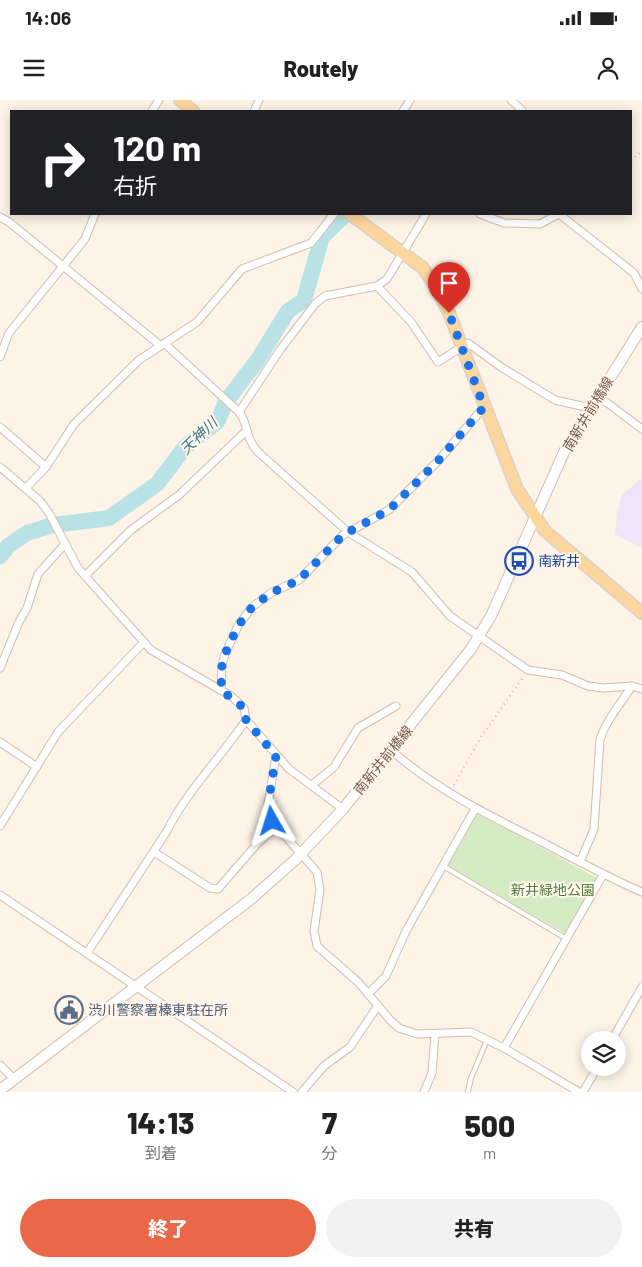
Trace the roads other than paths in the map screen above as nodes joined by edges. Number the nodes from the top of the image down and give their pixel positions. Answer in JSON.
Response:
{"nodes":[{"id":1,"x":180,"y":100,"type":"edge"},
{"id":2,"x":192,"y":110,"type":"edge"},
{"id":3,"x":95,"y":215,"type":"edge"},
{"id":4,"x":333,"y":215,"type":"edge"},
{"id":5,"x":351,"y":215,"type":"edge"},
{"id":6,"x":425,"y":215,"type":"edge"},
{"id":7,"x":483,"y":215,"type":"edge"},
{"id":8,"x":557,"y":215,"type":"edge"},
{"id":9,"x":560,"y":215,"type":"edge"},
{"id":10,"x":1,"y":220,"type":"edge"},
{"id":11,"x":405,"y":253,"type":"junction"},
{"id":12,"x":62,"y":266,"type":"junction"},
{"id":13,"x":377,"y":286,"type":"junction"},
{"id":14,"x":642,"y":289,"type":"edge"},
{"id":15,"x":642,"y":326,"type":"edge"},
{"id":16,"x":163,"y":345,"type":"junction"},
{"id":17,"x":461,"y":346,"type":"junction"},
{"id":18,"x":0,"y":357,"type":"edge"},
{"id":19,"x":598,"y":396,"type":"junction"},
{"id":20,"x":484,"y":407,"type":"junction"},
{"id":21,"x":590,"y":408,"type":"junction"},
{"id":22,"x":239,"y":412,"type":"junction"},
{"id":23,"x":0,"y":427,"type":"edge"},
{"id":24,"x":642,"y":429,"type":"edge"},
{"id":25,"x":245,"y":432,"type":"junction"},
{"id":26,"x":0,"y":467,"type":"edge"},
{"id":27,"x":46,"y":467,"type":"junction"},
{"id":28,"x":26,"y":488,"type":"junction"},
{"id":29,"x":534,"y":517,"type":"junction"},
{"id":30,"x":348,"y":532,"type":"junction"},
{"id":31,"x":66,"y":544,"type":"junction"},
{"id":32,"x":85,"y":576,"type":"junction"},
{"id":33,"x":642,"y":613,"type":"edge"},
{"id":34,"x":479,"y":637,"type":"junction"},
{"id":35,"x":144,"y":642,"type":"junction"},
{"id":36,"x":0,"y":668,"type":"edge"},
{"id":37,"x":632,"y":686,"type":"junction"},
{"id":38,"x":642,"y":689,"type":"edge"},
{"id":39,"x":221,"y":690,"type":"junction"},
{"id":40,"x":396,"y":706,"type":"dead end"},
{"id":41,"x":246,"y":720,"type":"junction"},
{"id":42,"x":0,"y":742,"type":"edge"},
{"id":43,"x":391,"y":750,"type":"junction"},
{"id":44,"x":276,"y":756,"type":"junction"},
{"id":45,"x":37,"y":766,"type":"junction"},
{"id":46,"x":312,"y":785,"type":"junction"},
{"id":47,"x":344,"y":809,"type":"junction"},
{"id":48,"x":475,"y":809,"type":"junction"},
{"id":49,"x":0,"y":826,"type":"edge"},
{"id":50,"x":276,"y":826,"type":"junction"},
{"id":51,"x":154,"y":852,"type":"junction"},
{"id":52,"x":301,"y":855,"type":"junction"},
{"id":53,"x":580,"y":862,"type":"junction"},
{"id":54,"x":443,"y":866,"type":"junction"},
{"id":55,"x":603,"y":875,"type":"junction"},
{"id":56,"x":642,"y":892,"type":"edge"},
{"id":57,"x":0,"y":895,"type":"edge"},
{"id":58,"x":567,"y":938,"type":"junction"},
{"id":59,"x":87,"y":953,"type":"junction"},
{"id":60,"x":134,"y":987,"type":"junction"},
{"id":61,"x":642,"y":987,"type":"edge"},
{"id":62,"x":368,"y":994,"type":"junction"},
{"id":63,"x":377,"y":1007,"type":"junction"},
{"id":64,"x":617,"y":1031,"type":"edge"},
{"id":65,"x":435,"y":1034,"type":"junction"},
{"id":66,"x":488,"y":1040,"type":"junction"},
{"id":67,"x":504,"y":1048,"type":"junction"},
{"id":68,"x":0,"y":1065,"type":"edge"},
{"id":69,"x":592,"y":1076,"type":"edge"},
{"id":70,"x":14,"y":1080,"type":"junction"},
{"id":71,"x":0,"y":1090,"type":"edge"},
{"id":72,"x":293,"y":1092,"type":"edge"},
{"id":73,"x":302,"y":1092,"type":"edge"},
{"id":74,"x":424,"y":1092,"type":"edge"},
{"id":75,"x":468,"y":1092,"type":"edge"},
{"id":76,"x":581,"y":1092,"type":"edge"}],
"edges":[{"from":1,"to":2,"type":"main road"},
{"from":3,"to":12,"type":"street"},
{"from":4,"to":16,"type":"street"},
{"from":5,"to":11,"type":"main road"},
{"from":6,"to":11,"type":"street"},
{"from":7,"to":8,"type":"street"},
{"from":9,"to":14,"type":"street"},
{"from":10,"to":12,"type":"street"},
{"from":11,"to":13,"type":"street"},
{"from":11,"to":17,"type":"main road"},
{"from":12,"to":16,"type":"street"},
{"from":12,"to":18,"type":"street"},
{"from":13,"to":17,"type":"street"},
{"from":13,"to":22,"type":"street"},
{"from":15,"to":19,"type":"main road","name":"南新井前橋線"},
{"from":16,"to":22,"type":"street"},
{"from":16,"to":27,"type":"street"},
{"from":17,"to":20,"type":"main road"},
{"from":17,"to":21,"type":"street"},
{"from":19,"to":21,"type":"main road","name":"南新井前橋線"},
{"from":19,"to":24,"type":"street"},
{"from":20,"to":29,"type":"main road"},
{"from":20,"to":30,"type":"street"},
{"from":21,"to":29,"type":"main road","name":"南新井前橋線"},
{"from":22,"to":25,"type":"street"},
{"from":23,"to":27,"type":"street"},
{"from":25,"to":30,"type":"street"},
{"from":25,"to":32,"type":"street"},
{"from":26,"to":28,"type":"street"},
{"from":27,"to":28,"type":"street"},
{"from":28,"to":31,"type":"street"},
{"from":29,"to":33,"type":"main road"},
{"from":29,"to":34,"type":"main road","name":"南新井前橋線"},
{"from":30,"to":34,"type":"street"},
{"from":30,"to":39,"type":"street"},
{"from":31,"to":32,"type":"street"},
{"from":31,"to":36,"type":"street"},
{"from":32,"to":35,"type":"street"},
{"from":34,"to":37,"type":"street"},
{"from":34,"to":43,"type":"main road","name":"南新井前橋線"},
{"from":35,"to":39,"type":"street"},
{"from":35,"to":45,"type":"street"},
{"from":37,"to":38,"type":"street"},
{"from":37,"to":53,"type":"street"},
{"from":39,"to":41,"type":"street"},
{"from":40,"to":46,"type":"street"},
{"from":41,"to":44,"type":"street"},
{"from":41,"to":51,"type":"street"},
{"from":42,"to":45,"type":"street"},
{"from":43,"to":47,"type":"main road","name":"南新井前橋線"},
{"from":43,"to":48,"type":"street"},
{"from":44,"to":46,"type":"street"},
{"from":44,"to":50,"type":"street"},
{"from":45,"to":49,"type":"street"},
{"from":46,"to":47,"type":"street"},
{"from":47,"to":52,"type":"main road","name":"南新井前橋線"},
{"from":48,"to":53,"type":"street"},
{"from":48,"to":54,"type":"street"},
{"from":50,"to":51,"type":"street"},
{"from":50,"to":52,"type":"street"},
{"from":51,"to":59,"type":"street"},
{"from":52,"to":60,"type":"main road","name":"南新井前橋線"},
{"from":52,"to":62,"type":"street"},
{"from":53,"to":55,"type":"street"},
{"from":54,"to":58,"type":"lane"},
{"from":54,"to":62,"type":"street"},
{"from":55,"to":56,"type":"street"},
{"from":55,"to":58,"type":"street"},
{"from":57,"to":59,"type":"street"},
{"from":58,"to":67,"type":"street"},
{"from":59,"to":60,"type":"street"},
{"from":60,"to":70,"type":"main road","name":"南新井前橋線"},
{"from":60,"to":72,"type":"street"},
{"from":61,"to":64,"type":"street"},
{"from":62,"to":63,"type":"street"},
{"from":63,"to":65,"type":"street"},
{"from":63,"to":73,"type":"street"},
{"from":65,"to":66,"type":"street"},
{"from":65,"to":74,"type":"street"},
{"from":66,"to":67,"type":"street"},
{"from":66,"to":75,"type":"lane"},
{"from":67,"to":76,"type":"street"},
{"from":68,"to":70,"type":"street"},
{"from":69,"to":76,"type":"street"},
{"from":70,"to":71,"type":"main road","name":"南新井前橋線"}]}
